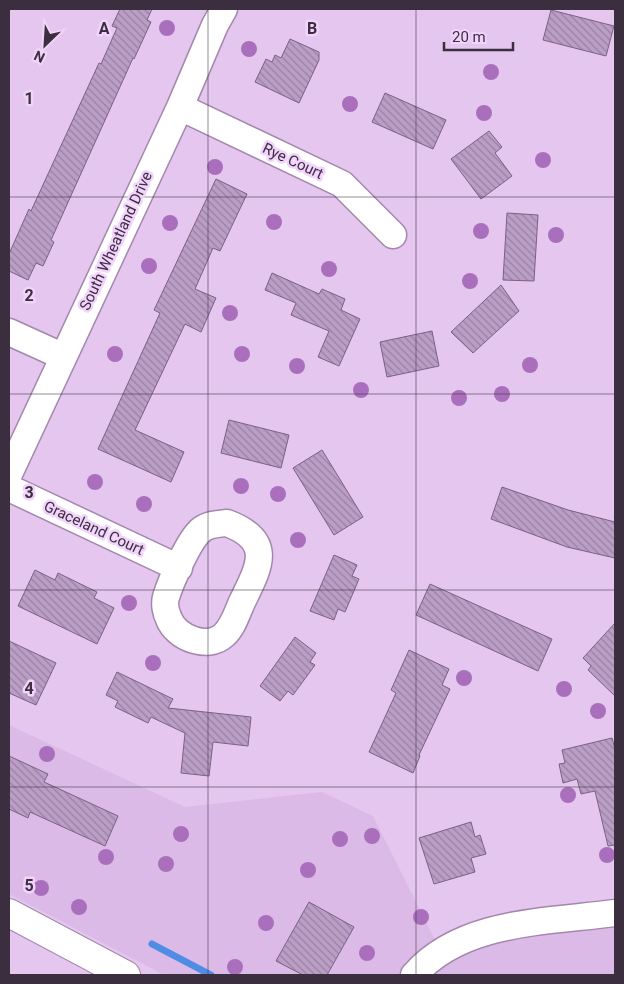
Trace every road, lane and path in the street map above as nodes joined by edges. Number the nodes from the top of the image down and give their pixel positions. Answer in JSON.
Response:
{"nodes":[{"id":1,"x":224,"y":9,"type":"edge"},
{"id":2,"x":180,"y":107,"type":"junction"},
{"id":3,"x":393,"y":235,"type":"dead end"},
{"id":4,"x":9,"y":332,"type":"edge"},
{"id":5,"x":62,"y":356,"type":"junction"},
{"id":6,"x":9,"y":474,"type":"edge"},
{"id":7,"x":9,"y":488,"type":"edge"},
{"id":8,"x":179,"y":568,"type":"dead end"},
{"id":9,"x":9,"y":913,"type":"edge"},
{"id":10,"x":615,"y":913,"type":"edge"},
{"id":11,"x":126,"y":975,"type":"edge"},
{"id":12,"x":414,"y":975,"type":"edge"}],
"edges":[{"from":1,"to":2,"type":"street","name":"South Wheatland Drive"},
{"from":2,"to":3,"type":"street","name":"Rye Court"},
{"from":2,"to":5,"type":"street","name":"South Wheatland Drive"},
{"from":4,"to":5,"type":"street"},
{"from":5,"to":6,"type":"street","name":"South Wheatland Drive"},
{"from":7,"to":8,"type":"street","name":"Graceland Court"},
{"from":9,"to":11,"type":"street"},
{"from":10,"to":12,"type":"street"}]}
